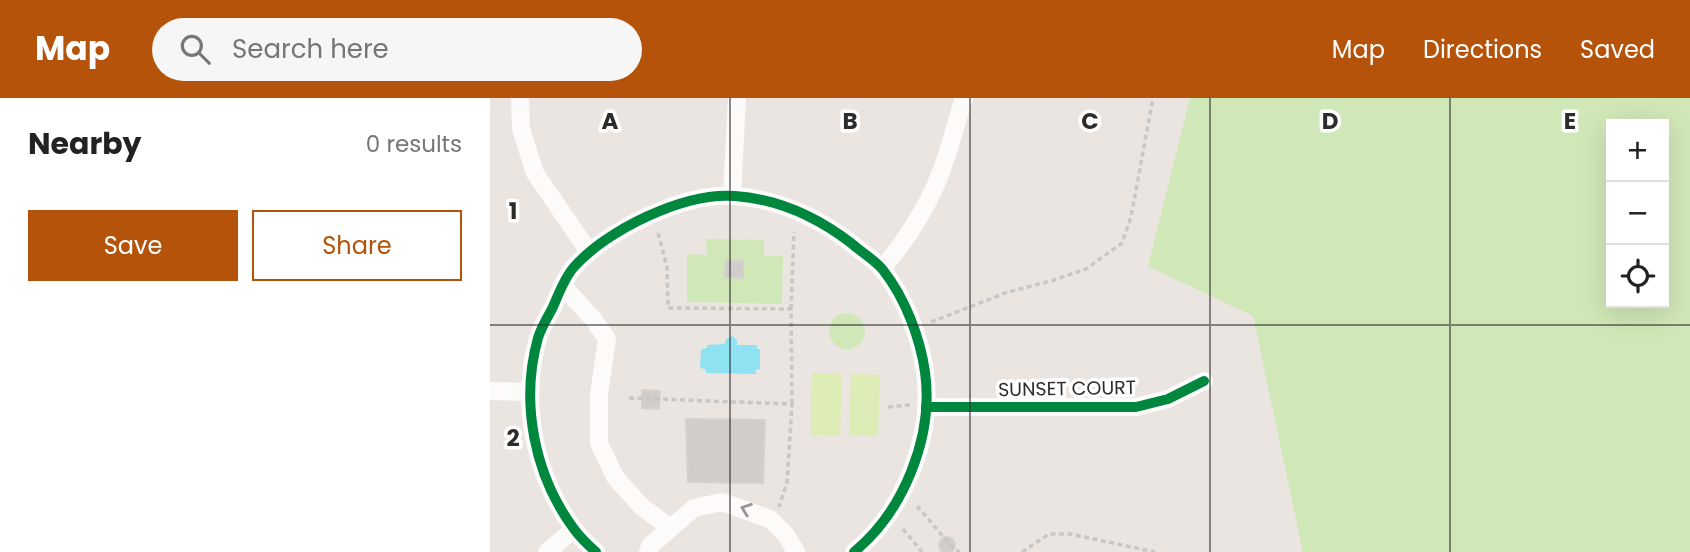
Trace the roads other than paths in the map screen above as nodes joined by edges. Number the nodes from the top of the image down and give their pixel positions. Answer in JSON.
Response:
{"nodes":[{"id":1,"x":520,"y":98,"type":"edge"},
{"id":2,"x":737,"y":98,"type":"edge"},
{"id":3,"x":964,"y":98,"type":"edge"},
{"id":4,"x":732,"y":196,"type":"junction"},
{"id":5,"x":589,"y":253,"type":"junction"},
{"id":6,"x":882,"y":269,"type":"junction"},
{"id":7,"x":564,"y":286,"type":"junction"},
{"id":8,"x":1204,"y":381,"type":"dead end"},
{"id":9,"x":490,"y":391,"type":"edge"},
{"id":10,"x":531,"y":393,"type":"junction"},
{"id":11,"x":919,"y":406,"type":"junction"},
{"id":12,"x":670,"y":528,"type":"junction"},
{"id":13,"x":574,"y":529,"type":"junction"},
{"id":14,"x":547,"y":552,"type":"edge"},
{"id":15,"x":596,"y":552,"type":"edge"},
{"id":16,"x":648,"y":552,"type":"edge"},
{"id":17,"x":796,"y":552,"type":"edge"},
{"id":18,"x":854,"y":552,"type":"edge"}],
"edges":[{"from":1,"to":5,"type":"street"},
{"from":2,"to":4,"type":"street"},
{"from":3,"to":6,"type":"street"},
{"from":4,"to":5,"type":"street"},
{"from":4,"to":6,"type":"street"},
{"from":5,"to":7,"type":"street"},
{"from":6,"to":11,"type":"street"},
{"from":7,"to":10,"type":"street"},
{"from":7,"to":12,"type":"street"},
{"from":8,"to":11,"type":"street","name":"SUNSET COURT"},
{"from":9,"to":10,"type":"street"},
{"from":10,"to":13,"type":"street"},
{"from":11,"to":18,"type":"street"},
{"from":12,"to":16,"type":"street"},
{"from":17,"to":12,"type":"street","one_way":true},
{"from":13,"to":14,"type":"street"},
{"from":13,"to":15,"type":"street"}]}
